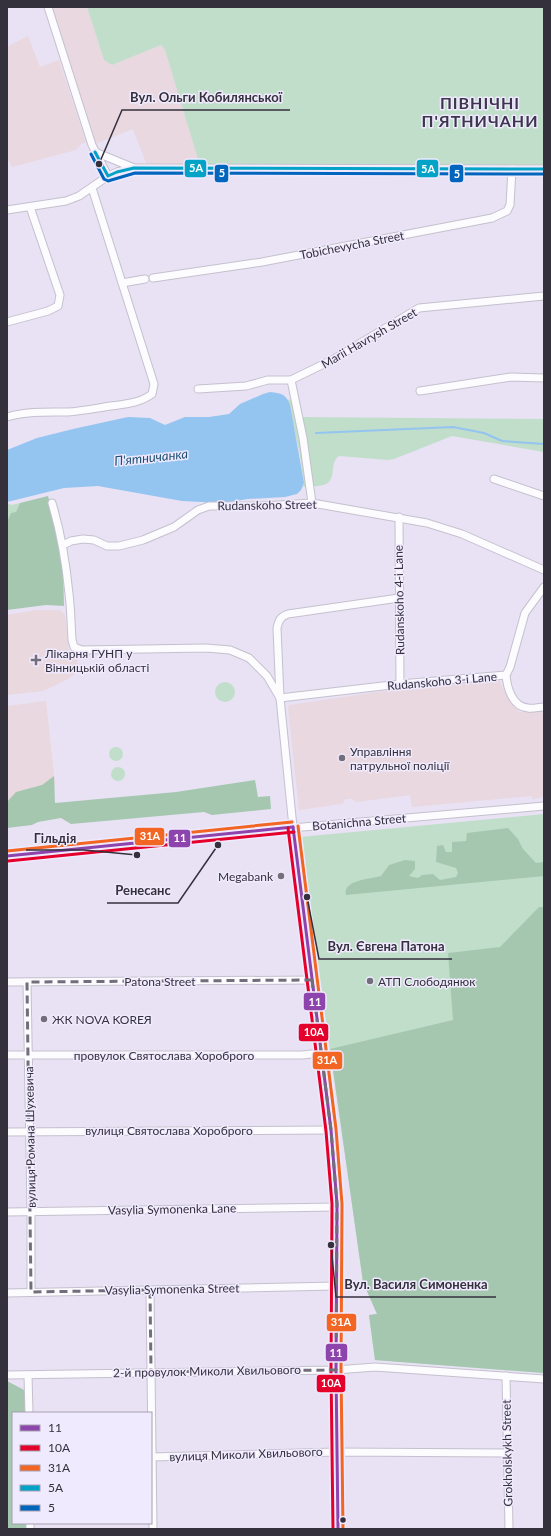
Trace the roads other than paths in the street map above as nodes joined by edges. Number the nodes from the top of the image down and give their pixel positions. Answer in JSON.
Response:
{"nodes":[{"id":1,"x":48,"y":7,"type":"edge"},
{"id":2,"x":95,"y":152,"type":"junction"},
{"id":3,"x":134,"y":168,"type":"junction"},
{"id":4,"x":512,"y":169,"type":"junction"},
{"id":5,"x":544,"y":169,"type":"edge"},
{"id":6,"x":108,"y":176,"type":"junction"},
{"id":7,"x":92,"y":188,"type":"junction"},
{"id":8,"x":30,"y":207,"type":"junction"},
{"id":9,"x":7,"y":210,"type":"edge"},
{"id":10,"x":154,"y":278,"type":"dead end"},
{"id":11,"x":144,"y":280,"type":"dead end"},
{"id":12,"x":122,"y":283,"type":"junction"},
{"id":13,"x":544,"y":296,"type":"edge"},
{"id":14,"x":7,"y":322,"type":"edge"},
{"id":15,"x":544,"y":378,"type":"edge"},
{"id":16,"x":291,"y":380,"type":"junction"},
{"id":17,"x":198,"y":389,"type":"dead end"},
{"id":18,"x":420,"y":391,"type":"dead end"},
{"id":19,"x":7,"y":417,"type":"edge"},
{"id":20,"x":494,"y":479,"type":"dead end"},
{"id":21,"x":544,"y":496,"type":"edge"},
{"id":22,"x":312,"y":502,"type":"junction"},
{"id":23,"x":52,"y":503,"type":"dead end"},
{"id":24,"x":399,"y":517,"type":"junction"},
{"id":25,"x":63,"y":545,"type":"junction"},
{"id":26,"x":544,"y":570,"type":"edge"},
{"id":27,"x":544,"y":587,"type":"edge"},
{"id":28,"x":399,"y":598,"type":"junction"},
{"id":29,"x":506,"y":675,"type":"junction"},
{"id":30,"x":400,"y":684,"type":"junction"},
{"id":31,"x":280,"y":698,"type":"junction"},
{"id":32,"x":544,"y":707,"type":"edge"},
{"id":33,"x":544,"y":806,"type":"edge"},
{"id":34,"x":293,"y":827,"type":"junction"},
{"id":35,"x":7,"y":856,"type":"edge"},
{"id":36,"x":312,"y":980,"type":"junction"},
{"id":37,"x":7,"y":982,"type":"edge"},
{"id":38,"x":27,"y":982,"type":"junction"},
{"id":39,"x":321,"y":1053,"type":"junction"},
{"id":40,"x":7,"y":1055,"type":"edge"},
{"id":41,"x":28,"y":1055,"type":"junction"},
{"id":42,"x":331,"y":1130,"type":"junction"},
{"id":43,"x":29,"y":1131,"type":"junction"},
{"id":44,"x":7,"y":1132,"type":"edge"},
{"id":45,"x":337,"y":1207,"type":"junction"},
{"id":46,"x":31,"y":1211,"type":"junction"},
{"id":47,"x":7,"y":1212,"type":"edge"},
{"id":48,"x":336,"y":1286,"type":"junction"},
{"id":49,"x":150,"y":1290,"type":"junction"},
{"id":50,"x":31,"y":1292,"type":"junction"},
{"id":51,"x":7,"y":1294,"type":"edge"},
{"id":52,"x":336,"y":1370,"type":"junction"},
{"id":53,"x":151,"y":1372,"type":"junction"},
{"id":54,"x":7,"y":1374,"type":"edge"},
{"id":55,"x":28,"y":1375,"type":"junction"},
{"id":56,"x":506,"y":1376,"type":"junction"},
{"id":57,"x":544,"y":1379,"type":"edge"},
{"id":58,"x":29,"y":1412,"type":"edge"},
{"id":59,"x":151,"y":1412,"type":"edge"},
{"id":60,"x":336,"y":1452,"type":"junction"},
{"id":61,"x":508,"y":1453,"type":"junction"},
{"id":62,"x":152,"y":1457,"type":"edge"},
{"id":63,"x":153,"y":1529,"type":"edge"},
{"id":64,"x":338,"y":1529,"type":"edge"},
{"id":65,"x":509,"y":1529,"type":"edge"}],
"edges":[{"from":1,"to":2,"type":"street"},
{"from":2,"to":3,"type":"street"},
{"from":2,"to":6,"type":"street"},
{"from":3,"to":4,"type":"street"},
{"from":3,"to":6,"type":"street"},
{"from":4,"to":5,"type":"street"},
{"from":4,"to":10,"type":"street","name":"Tobichevycha Street"},
{"from":6,"to":7,"type":"street"},
{"from":7,"to":8,"type":"street"},
{"from":7,"to":12,"type":"street"},
{"from":8,"to":9,"type":"street"},
{"from":8,"to":14,"type":"street"},
{"from":11,"to":12,"type":"street"},
{"from":12,"to":19,"type":"street"},
{"from":13,"to":16,"type":"street","name":"Marii Havrysh Street"},
{"from":15,"to":18,"type":"street"},
{"from":16,"to":17,"type":"street","name":"Marii Havrysh Street"},
{"from":16,"to":22,"type":"street"},
{"from":20,"to":21,"type":"street"},
{"from":22,"to":24,"type":"street","name":"Rudanskoho Street"},
{"from":22,"to":25,"type":"street","name":"Rudanskoho Street"},
{"from":23,"to":25,"type":"street"},
{"from":24,"to":26,"type":"street","name":"Rudanskoho Street"},
{"from":24,"to":28,"type":"street","name":"Rudanskoho 4-i Lane"},
{"from":25,"to":31,"type":"street"},
{"from":27,"to":29,"type":"street","name":"Rudanskoho 3-i Lane"},
{"from":28,"to":30,"type":"street","name":"Rudanskoho 4-i Lane"},
{"from":28,"to":31,"type":"street"},
{"from":29,"to":30,"type":"street","name":"Rudanskoho 3-i Lane"},
{"from":29,"to":32,"type":"street"},
{"from":30,"to":31,"type":"street","name":"Rudanskoho 3-i Lane"},
{"from":31,"to":34,"type":"street"},
{"from":33,"to":34,"type":"street","name":"Botanichna Street"},
{"from":34,"to":35,"type":"street","name":"Botanichna Street"},
{"from":34,"to":36,"type":"street"},
{"from":36,"to":38,"type":"street","name":"Patona Street"},
{"from":36,"to":39,"type":"street"},
{"from":37,"to":38,"type":"street","name":"Patona Street"},
{"from":38,"to":41,"type":"street","name":"вулиця Романа Шухевича"},
{"from":39,"to":41,"type":"street","name":"провулок Святослава Хороброго"},
{"from":39,"to":42,"type":"street"},
{"from":40,"to":41,"type":"street","name":"провулок Святослава Хороброго"},
{"from":41,"to":43,"type":"street","name":"вулиця Романа Шухевича"},
{"from":42,"to":43,"type":"street","name":"вулиця Святослава Хороброго"},
{"from":42,"to":45,"type":"street"},
{"from":43,"to":44,"type":"street","name":"вулиця Святослава Хороброго"},
{"from":43,"to":46,"type":"street","name":"вулиця Романа Шухевича"},
{"from":45,"to":46,"type":"street","name":"Vasylia Symonenka Lane"},
{"from":45,"to":48,"type":"street"},
{"from":46,"to":47,"type":"street","name":"Vasylia Symonenka Lane"},
{"from":46,"to":50,"type":"street","name":"вулиця Романа Шухевича"},
{"from":48,"to":49,"type":"street","name":"Vasylia Symonenka Street"},
{"from":48,"to":52,"type":"street"},
{"from":49,"to":50,"type":"street","name":"Vasylia Symonenka Street"},
{"from":49,"to":53,"type":"street"},
{"from":50,"to":51,"type":"street","name":"Vasylia Symonenka Street"},
{"from":52,"to":53,"type":"street","name":"2-й провулок Миколи Хвильового"},
{"from":52,"to":56,"type":"street","name":"2-й провулок Миколи Хвильового"},
{"from":52,"to":60,"type":"street"},
{"from":53,"to":55,"type":"street","name":"2-й провулок Миколи Хвильового"},
{"from":53,"to":59,"type":"street"},
{"from":54,"to":55,"type":"street","name":"2-й провулок Миколи Хвильового"},
{"from":55,"to":58,"type":"street"},
{"from":56,"to":57,"type":"street","name":"2-й провулок Миколи Хвильового"},
{"from":56,"to":61,"type":"street","name":"Grokholskykh Street"},
{"from":60,"to":61,"type":"street","name":"вулиця Миколи Хвильового"},
{"from":60,"to":62,"type":"street","name":"вулиця Миколи Хвильового"},
{"from":60,"to":64,"type":"street"},
{"from":61,"to":65,"type":"street","name":"Grokholskykh Street"},
{"from":62,"to":63,"type":"street"}]}
